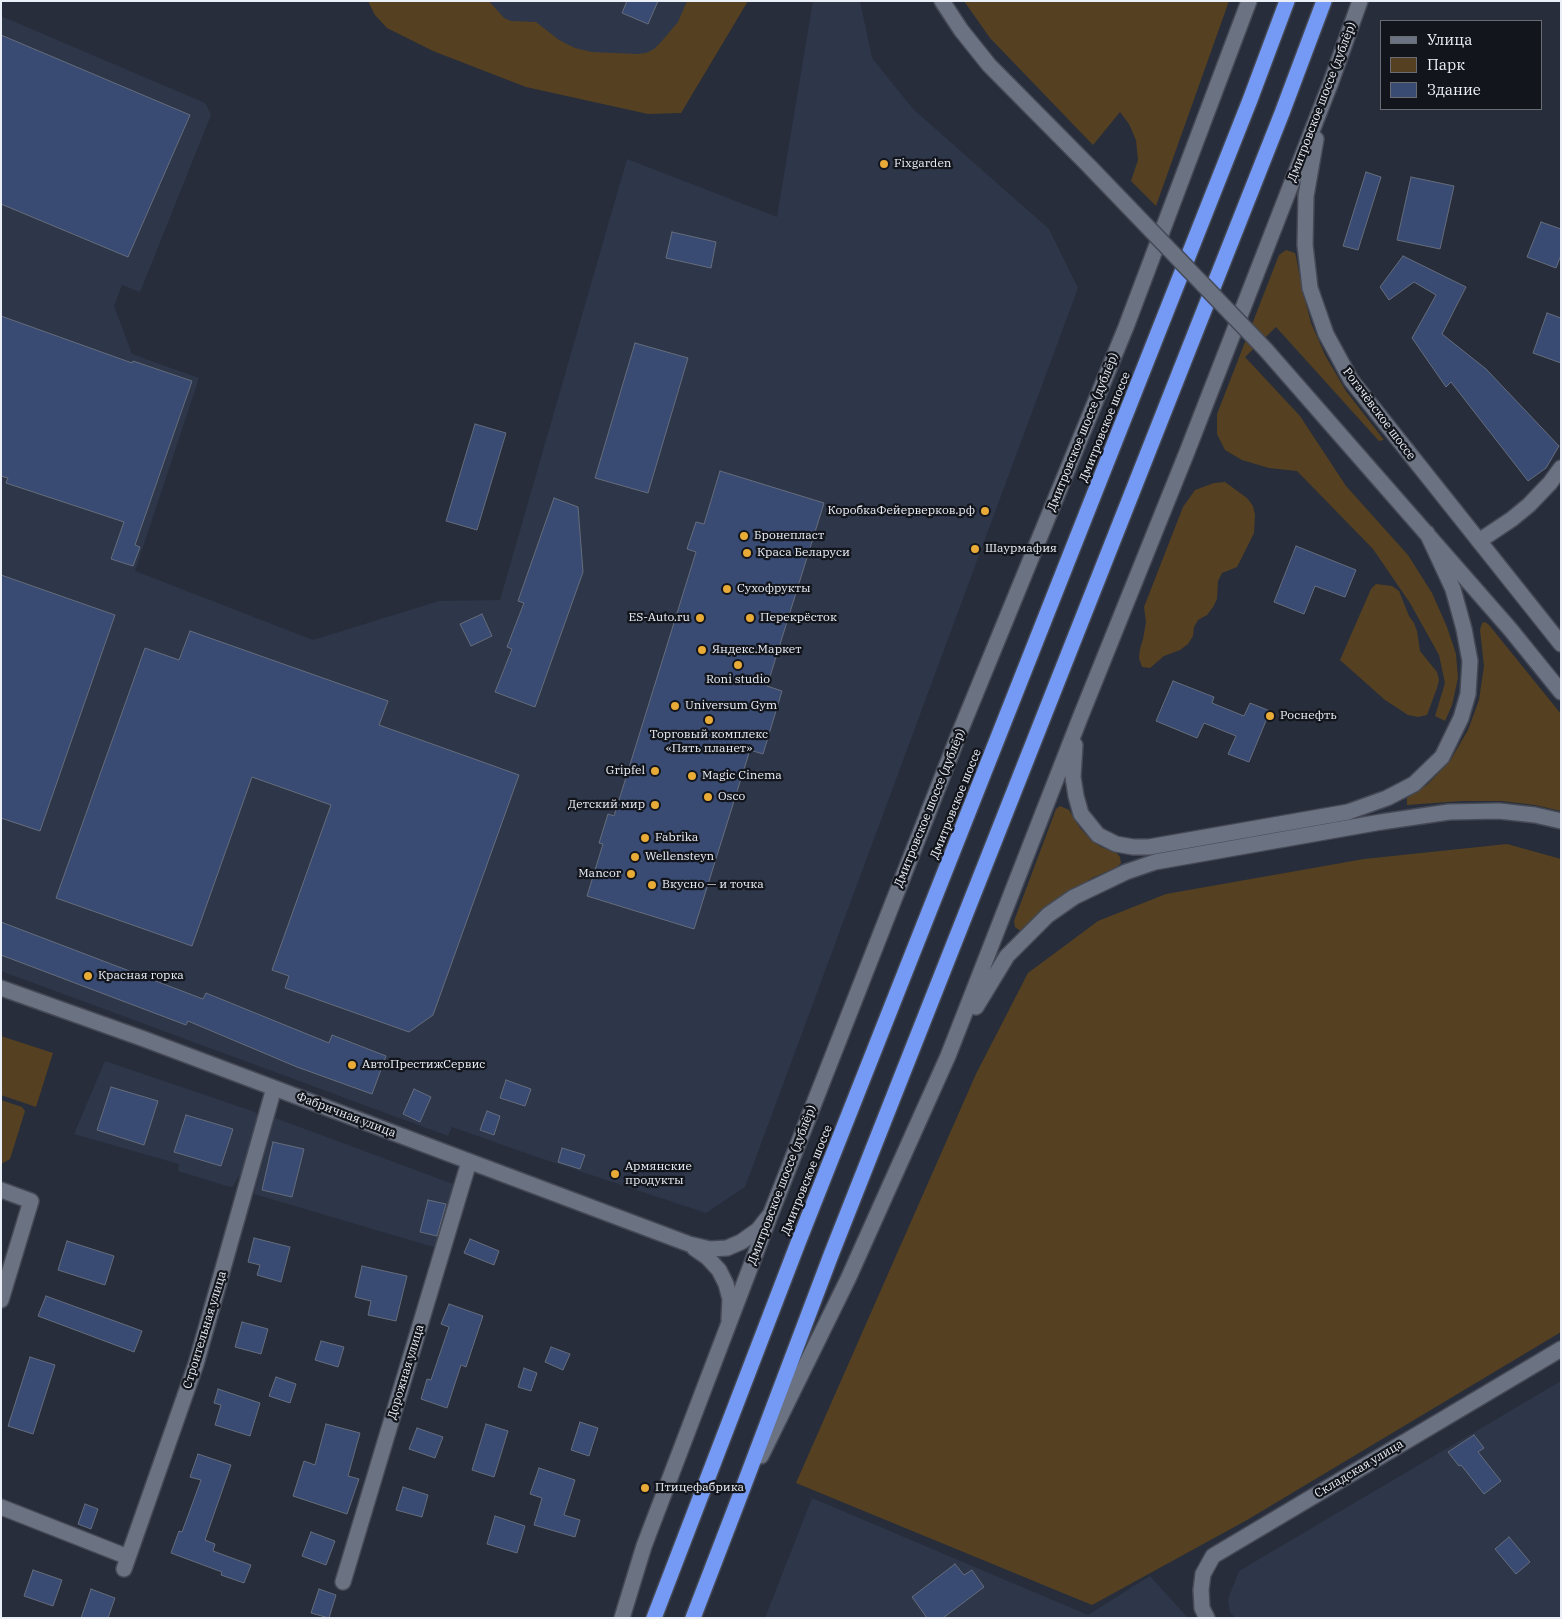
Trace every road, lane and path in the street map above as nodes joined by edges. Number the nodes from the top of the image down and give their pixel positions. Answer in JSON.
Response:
{"nodes":[{"id":1,"x":942,"y":1,"type":"edge"},
{"id":2,"x":1287,"y":1,"type":"edge"},
{"id":3,"x":1324,"y":1,"type":"edge"},
{"id":4,"x":1360,"y":1,"type":"edge"},
{"id":5,"x":1248,"y":2,"type":"edge"},
{"id":6,"x":1331,"y":82,"type":"junction"},
{"id":7,"x":1561,"y":468,"type":"edge"},
{"id":8,"x":1427,"y":532,"type":"junction"},
{"id":9,"x":1479,"y":541,"type":"junction"},
{"id":10,"x":1561,"y":644,"type":"edge"},
{"id":11,"x":1561,"y":692,"type":"edge"},
{"id":12,"x":1080,"y":718,"type":"junction"},
{"id":13,"x":1561,"y":821,"type":"edge"},
{"id":14,"x":1,"y":988,"type":"edge"},
{"id":15,"x":948,"y":1056,"type":"junction"},
{"id":16,"x":274,"y":1088,"type":"junction"},
{"id":17,"x":469,"y":1162,"type":"junction"},
{"id":18,"x":1,"y":1190,"type":"edge"},
{"id":19,"x":771,"y":1213,"type":"junction"},
{"id":20,"x":689,"y":1244,"type":"junction"},
{"id":21,"x":1,"y":1300,"type":"edge"},
{"id":22,"x":729,"y":1323,"type":"junction"},
{"id":23,"x":1561,"y":1349,"type":"edge"},
{"id":24,"x":738,"y":1501,"type":"junction"},
{"id":25,"x":1,"y":1507,"type":"edge"},
{"id":26,"x":343,"y":1582,"type":"dead end"},
{"id":27,"x":622,"y":1618,"type":"edge"},
{"id":28,"x":654,"y":1618,"type":"edge"},
{"id":29,"x":693,"y":1618,"type":"edge"},
{"id":30,"x":1207,"y":1618,"type":"edge"}],
"edges":[{"from":1,"to":8,"type":"main road","bridge":true},
{"from":2,"to":28,"type":"highway","name":"Дмитровское шоссе"},
{"from":3,"to":24,"type":"highway"},
{"from":4,"to":6,"type":"main road","name":"Дмитровское шоссе (дублёр)"},
{"from":5,"to":19,"type":"main road","name":"Дмитровское шоссе (дублёр)"},
{"from":6,"to":9,"type":"main road","name":"Рогачёвское шоссе"},
{"from":6,"to":12,"type":"main road","name":"Дмитровское шоссе (дублёр)"},
{"from":7,"to":9,"type":"main road"},
{"from":8,"to":11,"type":"main road"},
{"from":8,"to":12,"type":"main road"},
{"from":9,"to":10,"type":"main road","name":"Рогачёвское шоссе"},
{"from":12,"to":15,"type":"main road","name":"Дмитровское шоссе (дублёр)"},
{"from":13,"to":15,"type":"main road"},
{"from":14,"to":16,"type":"main road","name":"Фабричная улица"},
{"from":15,"to":24,"type":"main road","name":"Дмитровское шоссе (дублёр)"},
{"from":16,"to":17,"type":"main road","name":"Фабричная улица"},
{"from":16,"to":25,"type":"main road","name":"Строительная улица"},
{"from":17,"to":20,"type":"main road","name":"Фабричная улица"},
{"from":17,"to":26,"type":"main road","name":"Дорожная улица"},
{"from":18,"to":21,"type":"main road"},
{"from":19,"to":20,"type":"main road","name":"Фабричная улица"},
{"from":19,"to":22,"type":"main road","name":"Дмитровское шоссе (дублёр)"},
{"from":20,"to":22,"type":"main road","name":"Фабричная улица"},
{"from":22,"to":27,"type":"main road","name":"Дмитровское шоссе (дублёр)"},
{"from":23,"to":30,"type":"main road","name":"Складская улица"},
{"from":24,"to":29,"type":"highway"}]}
